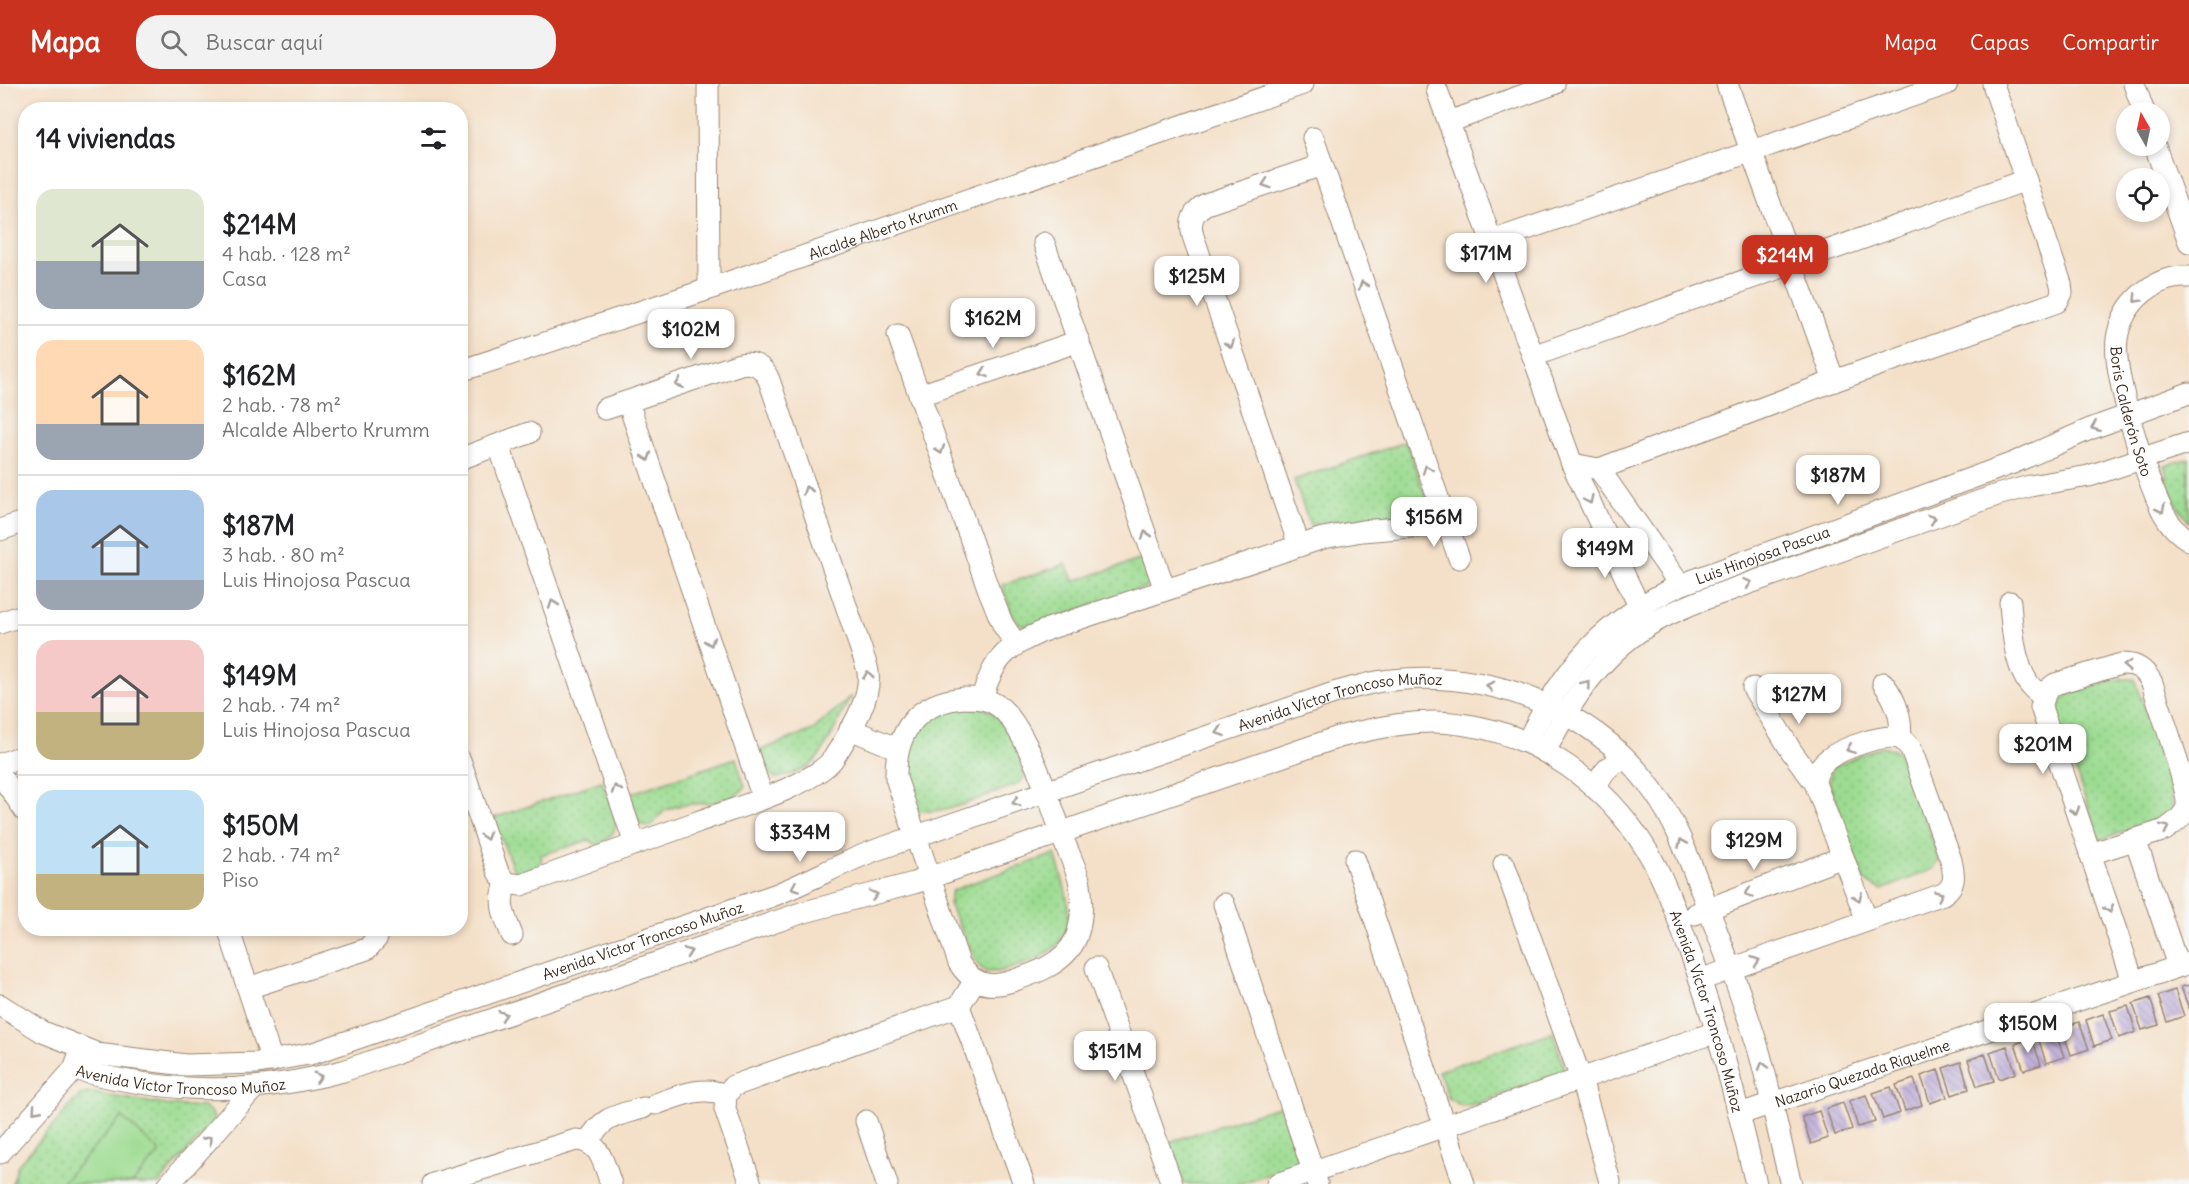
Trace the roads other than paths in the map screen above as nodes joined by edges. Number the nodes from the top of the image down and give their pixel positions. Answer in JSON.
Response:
{"nodes":[{"id":1,"x":708,"y":84,"type":"edge"},
{"id":2,"x":1303,"y":84,"type":"edge"},
{"id":3,"x":1554,"y":84,"type":"edge"},
{"id":4,"x":1727,"y":84,"type":"edge"},
{"id":5,"x":1947,"y":84,"type":"edge"},
{"id":6,"x":1993,"y":84,"type":"edge"},
{"id":7,"x":2134,"y":84,"type":"edge"},
{"id":8,"x":1437,"y":90,"type":"dead end"},
{"id":9,"x":2140,"y":102,"type":"edge"},
{"id":10,"x":1449,"y":122,"type":"junction"},
{"id":11,"x":1313,"y":138,"type":"dead end"},
{"id":12,"x":1751,"y":151,"type":"junction"},
{"id":13,"x":2159,"y":156,"type":"edge"},
{"id":14,"x":1322,"y":165,"type":"junction"},
{"id":15,"x":2026,"y":180,"type":"junction"},
{"id":16,"x":1492,"y":241,"type":"junction"},
{"id":17,"x":1044,"y":243,"type":"dead end"},
{"id":18,"x":2189,"y":243,"type":"edge"},
{"id":19,"x":1791,"y":263,"type":"junction"},
{"id":20,"x":2189,"y":277,"type":"edge"},
{"id":21,"x":709,"y":289,"type":"junction"},
{"id":22,"x":898,"y":335,"type":"dead end"},
{"id":23,"x":1079,"y":340,"type":"junction"},
{"id":24,"x":1533,"y":356,"type":"junction"},
{"id":25,"x":468,"y":368,"type":"edge"},
{"id":26,"x":1834,"y":381,"type":"junction"},
{"id":27,"x":2189,"y":393,"type":"edge"},
{"id":28,"x":920,"y":395,"type":"junction"},
{"id":29,"x":628,"y":402,"type":"junction"},
{"id":30,"x":605,"y":409,"type":"dead end"},
{"id":31,"x":2129,"y":414,"type":"junction"},
{"id":32,"x":529,"y":434,"type":"dead end"},
{"id":33,"x":2189,"y":443,"type":"edge"},
{"id":34,"x":499,"y":446,"type":"junction"},
{"id":35,"x":468,"y":456,"type":"edge"},
{"id":36,"x":2142,"y":459,"type":"junction"},
{"id":37,"x":1572,"y":464,"type":"junction"},
{"id":38,"x":1599,"y":470,"type":"junction"},
{"id":39,"x":18,"y":524,"type":"edge"},
{"id":40,"x":1446,"y":524,"type":"junction"},
{"id":41,"x":0,"y":531,"type":"edge"},
{"id":42,"x":2189,"y":540,"type":"edge"},
{"id":43,"x":1299,"y":545,"type":"junction"},
{"id":44,"x":1459,"y":558,"type":"dead end"},
{"id":45,"x":1680,"y":585,"type":"junction"},
{"id":46,"x":1165,"y":590,"type":"junction"},
{"id":47,"x":2010,"y":602,"type":"dead end"},
{"id":48,"x":1639,"y":606,"type":"junction"},
{"id":49,"x":18,"y":617,"type":"edge"},
{"id":50,"x":0,"y":623,"type":"edge"},
{"id":51,"x":1016,"y":645,"type":"junction"},
{"id":52,"x":1883,"y":683,"type":"dead end"},
{"id":53,"x":1753,"y":688,"type":"dead end"},
{"id":54,"x":2043,"y":695,"type":"junction"},
{"id":55,"x":982,"y":698,"type":"junction"},
{"id":56,"x":1555,"y":709,"type":"junction"},
{"id":57,"x":850,"y":729,"type":"junction"},
{"id":58,"x":1900,"y":738,"type":"junction"},
{"id":59,"x":1536,"y":747,"type":"junction"},
{"id":60,"x":898,"y":749,"type":"junction"},
{"id":61,"x":18,"y":758,"type":"edge"},
{"id":62,"x":1625,"y":759,"type":"junction"},
{"id":63,"x":0,"y":764,"type":"edge"},
{"id":64,"x":0,"y":774,"type":"edge"},
{"id":65,"x":1815,"y":783,"type":"junction"},
{"id":66,"x":468,"y":784,"type":"edge"},
{"id":67,"x":1597,"y":790,"type":"junction"},
{"id":68,"x":1046,"y":791,"type":"junction"},
{"id":69,"x":763,"y":798,"type":"junction"},
{"id":70,"x":18,"y":800,"type":"edge"},
{"id":71,"x":1061,"y":833,"type":"junction"},
{"id":72,"x":915,"y":837,"type":"junction"},
{"id":73,"x":2135,"y":839,"type":"junction"},
{"id":74,"x":635,"y":844,"type":"junction"},
{"id":75,"x":2090,"y":854,"type":"junction"},
{"id":76,"x":1843,"y":857,"type":"junction"},
{"id":77,"x":1354,"y":860,"type":"dead end"},
{"id":78,"x":1504,"y":864,"type":"dead end"},
{"id":79,"x":929,"y":878,"type":"junction"},
{"id":80,"x":506,"y":883,"type":"junction"},
{"id":81,"x":1224,"y":904,"type":"dead end"},
{"id":82,"x":1708,"y":909,"type":"junction"},
{"id":83,"x":1678,"y":921,"type":"junction"},
{"id":84,"x":1868,"y":921,"type":"junction"},
{"id":85,"x":512,"y":935,"type":"dead end"},
{"id":86,"x":231,"y":936,"type":"edge"},
{"id":87,"x":377,"y":936,"type":"edge"},
{"id":88,"x":2183,"y":964,"type":"edge"},
{"id":89,"x":1096,"y":968,"type":"dead end"},
{"id":90,"x":1731,"y":970,"type":"junction"},
{"id":91,"x":975,"y":980,"type":"junction"},
{"id":92,"x":1700,"y":980,"type":"junction"},
{"id":93,"x":2133,"y":981,"type":"junction"},
{"id":94,"x":248,"y":988,"type":"junction"},
{"id":95,"x":0,"y":1005,"type":"edge"},
{"id":96,"x":959,"y":1006,"type":"junction"},
{"id":97,"x":1716,"y":1032,"type":"junction"},
{"id":98,"x":367,"y":1036,"type":"junction"},
{"id":99,"x":93,"y":1053,"type":"junction"},
{"id":100,"x":377,"y":1059,"type":"junction"},
{"id":101,"x":272,"y":1061,"type":"junction"},
{"id":102,"x":74,"y":1069,"type":"junction"},
{"id":103,"x":1581,"y":1079,"type":"junction"},
{"id":104,"x":254,"y":1088,"type":"junction"},
{"id":105,"x":726,"y":1095,"type":"junction"},
{"id":106,"x":1773,"y":1103,"type":"junction"},
{"id":107,"x":1740,"y":1114,"type":"junction"},
{"id":108,"x":866,"y":1122,"type":"dead end"},
{"id":109,"x":1445,"y":1126,"type":"junction"},
{"id":110,"x":588,"y":1142,"type":"junction"},
{"id":111,"x":0,"y":1153,"type":"edge"},
{"id":112,"x":1315,"y":1178,"type":"edge"},
{"id":113,"x":1610,"y":1182,"type":"dead end"},
{"id":114,"x":169,"y":1184,"type":"edge"},
{"id":115,"x":433,"y":1184,"type":"edge"},
{"id":116,"x":610,"y":1184,"type":"edge"},
{"id":117,"x":751,"y":1184,"type":"edge"},
{"id":118,"x":887,"y":1184,"type":"edge"},
{"id":119,"x":1023,"y":1184,"type":"edge"},
{"id":120,"x":1172,"y":1184,"type":"edge"},
{"id":121,"x":1277,"y":1184,"type":"edge"},
{"id":122,"x":1464,"y":1184,"type":"edge"},
{"id":123,"x":1756,"y":1184,"type":"edge"},
{"id":124,"x":1791,"y":1184,"type":"edge"}],
"edges":[{"from":1,"to":21,"type":"street"},
{"from":2,"to":21,"type":"street","name":"Alcalde Alberto Krumm"},
{"from":3,"to":10,"type":"street"},
{"from":4,"to":12,"type":"street"},
{"from":5,"to":12,"type":"street"},
{"from":6,"to":15,"type":"street"},
{"from":7,"to":9,"type":"street"},
{"from":8,"to":10,"type":"street"},
{"from":10,"to":16,"type":"street"},
{"from":11,"to":14,"type":"street"},
{"from":12,"to":16,"type":"street"},
{"from":12,"to":19,"type":"street"},
{"from":13,"to":18,"type":"street"},
{"from":40,"to":14,"type":"street","one_way":true},
{"from":14,"to":43,"type":"street","one_way":true},
{"from":15,"to":19,"type":"street"},
{"from":15,"to":26,"type":"street"},
{"from":16,"to":24,"type":"street"},
{"from":17,"to":23,"type":"street"},
{"from":19,"to":24,"type":"street"},
{"from":19,"to":26,"type":"street"},
{"from":20,"to":31,"type":"street","name":"Boris Calderón Soto","one_way":true},
{"from":21,"to":25,"type":"street","name":"Alcalde Alberto Krumm"},
{"from":22,"to":28,"type":"street"},
{"from":23,"to":28,"type":"street","one_way":true},
{"from":46,"to":23,"type":"street","one_way":true},
{"from":24,"to":37,"type":"street"},
{"from":26,"to":38,"type":"street"},
{"from":27,"to":31,"type":"street","name":"Luis Hinojosa Pascua"},
{"from":28,"to":51,"type":"street","one_way":true},
{"from":29,"to":30,"type":"street"},
{"from":57,"to":29,"type":"street","one_way":true},
{"from":29,"to":69,"type":"street","one_way":true},
{"from":31,"to":36,"type":"street","name":"Boris Calderón Soto"},
{"from":31,"to":45,"type":"street","name":"Luis Hinojosa Pascua","one_way":true},
{"from":32,"to":34,"type":"street"},
{"from":33,"to":36,"type":"street","name":"Luis Hinojosa Pascua"},
{"from":34,"to":35,"type":"street"},
{"from":74,"to":34,"type":"street","one_way":true},
{"from":36,"to":42,"type":"street","name":"Boris Calderón Soto","one_way":true},
{"from":56,"to":36,"type":"street","name":"Luis Hinojosa Pascua","one_way":true},
{"from":37,"to":38,"type":"street"},
{"from":37,"to":48,"type":"street","one_way":true},
{"from":38,"to":45,"type":"street"},
{"from":39,"to":41,"type":"street"},
{"from":40,"to":43,"type":"street"},
{"from":40,"to":44,"type":"street"},
{"from":43,"to":46,"type":"street"},
{"from":45,"to":48,"type":"street","name":"Luis Hinojosa Pascua"},
{"from":46,"to":51,"type":"street"},
{"from":47,"to":54,"type":"street"},
{"from":48,"to":56,"type":"street","name":"Luis Hinojosa Pascua"},
{"from":49,"to":50,"type":"street"},
{"from":51,"to":55,"type":"street"},
{"from":52,"to":58,"type":"street"},
{"from":53,"to":65,"type":"street"},
{"from":73,"to":54,"type":"street","one_way":true},
{"from":54,"to":75,"type":"street","one_way":true},
{"from":55,"to":60,"type":"street"},
{"from":55,"to":68,"type":"street"},
{"from":56,"to":59,"type":"street","name":"Luis Hinojosa Pascua"},
{"from":56,"to":62,"type":"street","name":"Avenida Víctor Troncoso Muñoz"},
{"from":56,"to":68,"type":"street","name":"Avenida Víctor Troncoso Muñoz","one_way":true},
{"from":57,"to":60,"type":"street"},
{"from":57,"to":69,"type":"street"},
{"from":58,"to":65,"type":"street","one_way":true},
{"from":84,"to":58,"type":"street","one_way":true},
{"from":59,"to":67,"type":"street","name":"Avenida Víctor Troncoso Muñoz"},
{"from":59,"to":71,"type":"street","name":"Avenida Víctor Troncoso Muñoz"},
{"from":60,"to":72,"type":"street"},
{"from":61,"to":63,"type":"street"},
{"from":62,"to":67,"type":"street"},
{"from":82,"to":62,"type":"street","name":"Avenida Víctor Troncoso Muñoz","one_way":true},
{"from":64,"to":70,"type":"street"},
{"from":65,"to":76,"type":"street"},
{"from":66,"to":80,"type":"street","one_way":true},
{"from":67,"to":83,"type":"street","name":"Avenida Víctor Troncoso Muñoz"},
{"from":68,"to":71,"type":"street"},
{"from":68,"to":72,"type":"street","name":"Avenida Víctor Troncoso Muñoz","one_way":true},
{"from":69,"to":74,"type":"street"},
{"from":71,"to":79,"type":"street","name":"Avenida Víctor Troncoso Muñoz"},
{"from":71,"to":91,"type":"street"},
{"from":72,"to":79,"type":"street"},
{"from":72,"to":98,"type":"street","name":"Avenida Víctor Troncoso Muñoz","one_way":true},
{"from":73,"to":75,"type":"street"},
{"from":73,"to":88,"type":"street"},
{"from":74,"to":80,"type":"street"},
{"from":75,"to":93,"type":"street","one_way":true},
{"from":76,"to":82,"type":"street","one_way":true},
{"from":76,"to":84,"type":"street","one_way":true},
{"from":77,"to":109,"type":"street"},
{"from":78,"to":103,"type":"street"},
{"from":79,"to":91,"type":"street"},
{"from":100,"to":79,"type":"street","name":"Avenida Víctor Troncoso Muñoz","one_way":true},
{"from":80,"to":85,"type":"street"},
{"from":81,"to":112,"type":"street"},
{"from":82,"to":83,"type":"street"},
{"from":82,"to":90,"type":"street","name":"Avenida Víctor Troncoso Muñoz"},
{"from":83,"to":92,"type":"street","name":"Avenida Víctor Troncoso Muñoz"},
{"from":90,"to":84,"type":"street","one_way":true},
{"from":86,"to":94,"type":"street"},
{"from":87,"to":94,"type":"street"},
{"from":88,"to":93,"type":"street","name":"Nazario Quezada Riquelme"},
{"from":89,"to":120,"type":"street"},
{"from":90,"to":92,"type":"street"},
{"from":106,"to":90,"type":"street","name":"Avenida Víctor Troncoso Muñoz","one_way":true},
{"from":91,"to":96,"type":"street"},
{"from":92,"to":97,"type":"street","name":"Avenida Víctor Troncoso Muñoz"},
{"from":93,"to":106,"type":"street","name":"Nazario Quezada Riquelme"},
{"from":94,"to":101,"type":"street"},
{"from":95,"to":99,"type":"street"},
{"from":96,"to":105,"type":"street"},
{"from":96,"to":119,"type":"street"},
{"from":97,"to":103,"type":"street"},
{"from":97,"to":107,"type":"street","name":"Avenida Víctor Troncoso Muñoz"},
{"from":98,"to":100,"type":"street"},
{"from":98,"to":101,"type":"street","name":"Avenida Víctor Troncoso Muñoz"},
{"from":99,"to":101,"type":"street","name":"Avenida Víctor Troncoso Muñoz"},
{"from":99,"to":102,"type":"street","name":"Avenida Víctor Troncoso Muñoz"},
{"from":104,"to":100,"type":"street","name":"Avenida Víctor Troncoso Muñoz","one_way":true},
{"from":102,"to":104,"type":"street","name":"Avenida Víctor Troncoso Muñoz"},
{"from":102,"to":111,"type":"street","one_way":true},
{"from":103,"to":109,"type":"street"},
{"from":103,"to":113,"type":"street"},
{"from":114,"to":104,"type":"street","one_way":true},
{"from":105,"to":110,"type":"street"},
{"from":105,"to":117,"type":"street"},
{"from":106,"to":107,"type":"street","name":"Nazario Quezada Riquelme"},
{"from":106,"to":124,"type":"street","name":"Avenida Víctor Troncoso Muñoz"},
{"from":107,"to":123,"type":"street","name":"Avenida Víctor Troncoso Muñoz"},
{"from":108,"to":118,"type":"street"},
{"from":109,"to":112,"type":"street"},
{"from":109,"to":122,"type":"street"},
{"from":110,"to":115,"type":"street"},
{"from":110,"to":116,"type":"street"},
{"from":112,"to":121,"type":"street"}]}
